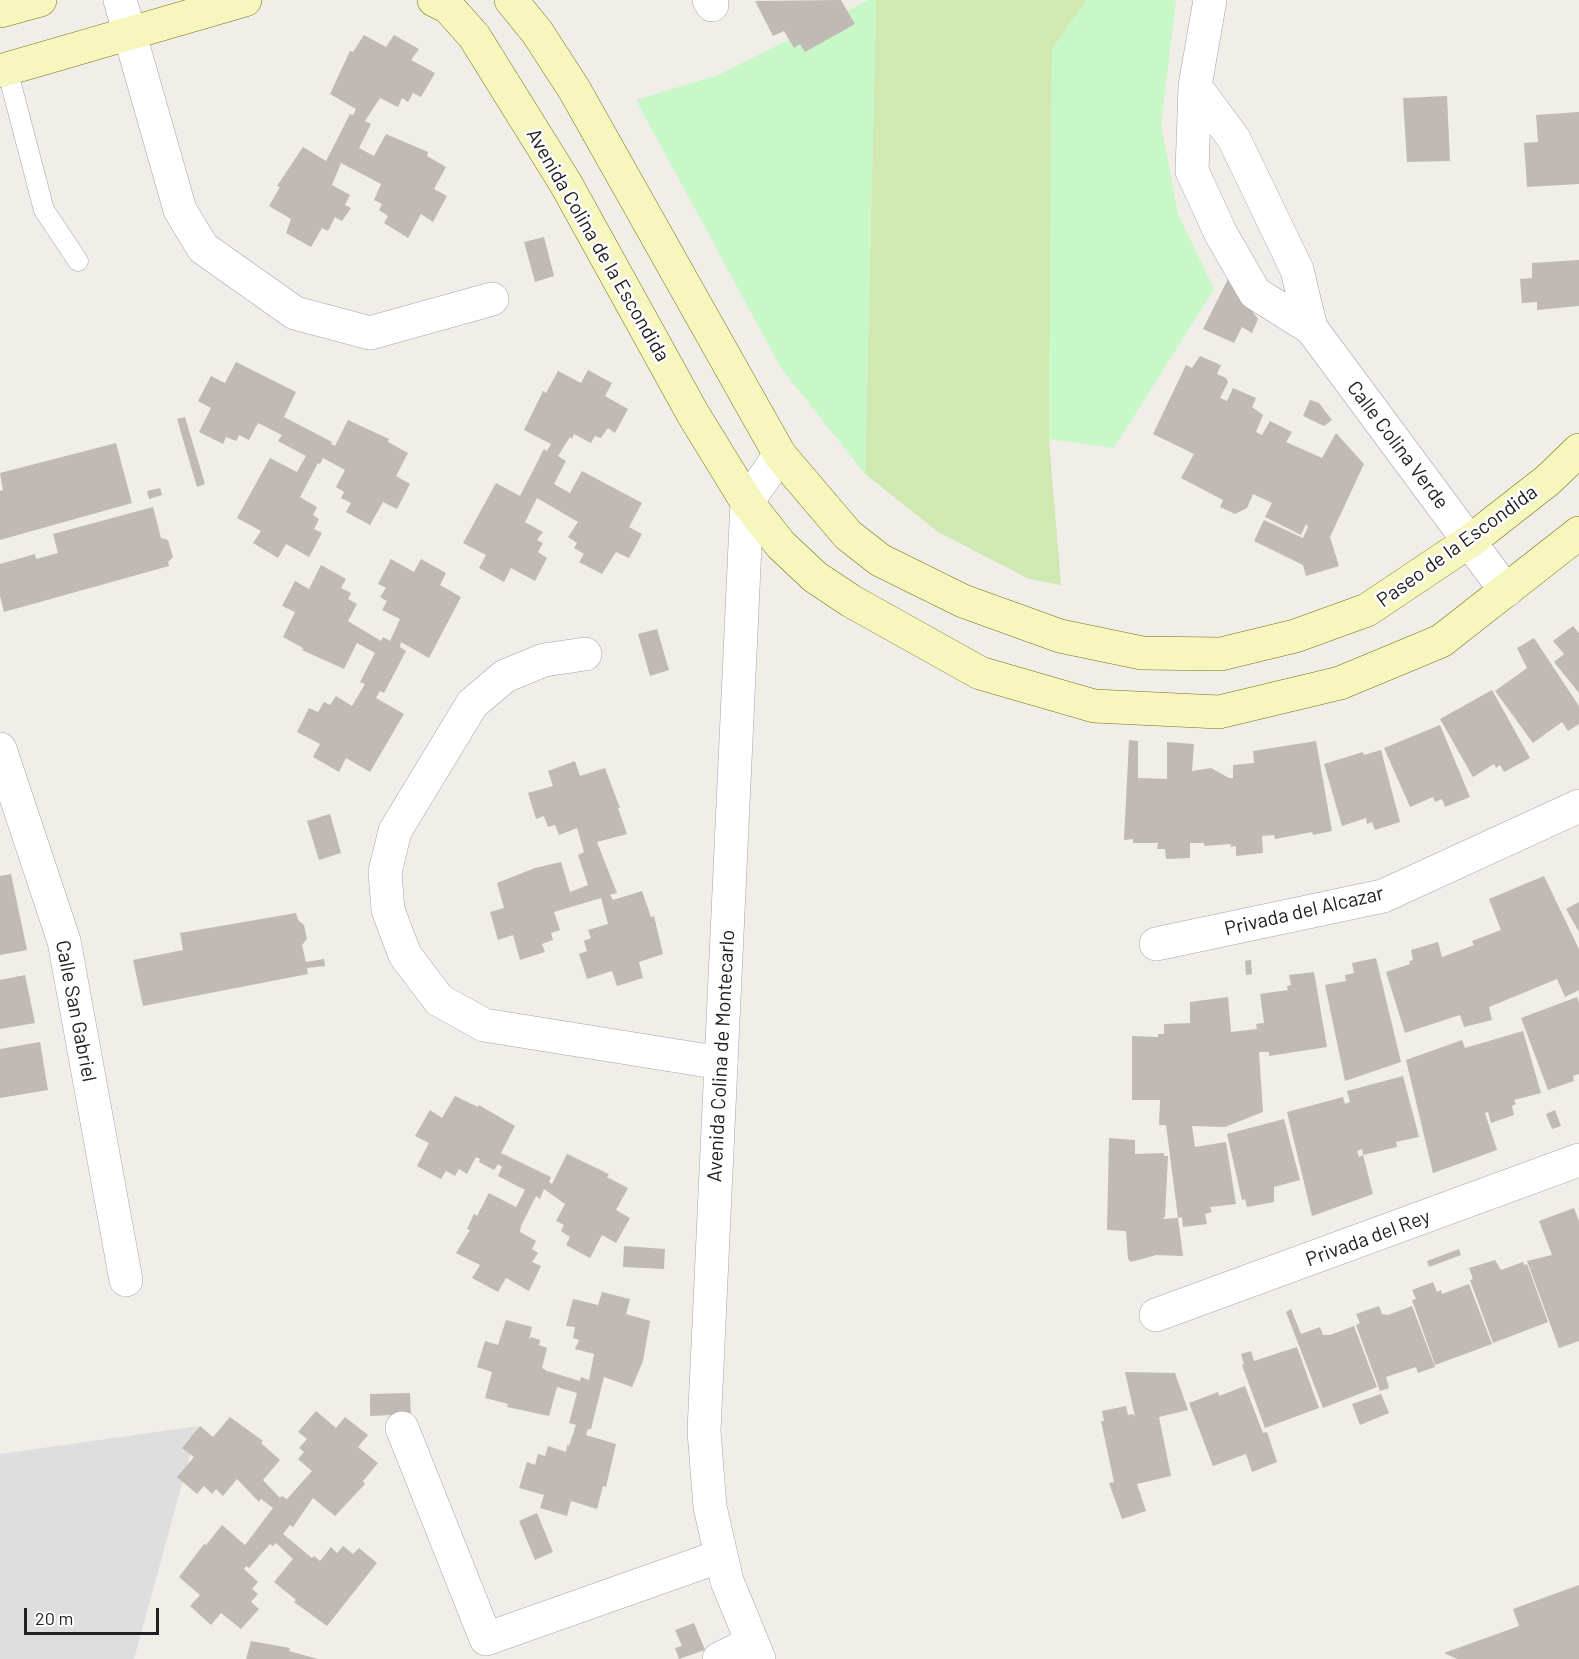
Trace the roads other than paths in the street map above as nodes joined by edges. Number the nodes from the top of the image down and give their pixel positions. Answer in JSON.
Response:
{"nodes":[{"id":1,"x":40,"y":0,"type":"edge"},
{"id":2,"x":120,"y":0,"type":"edge"},
{"id":3,"x":434,"y":0,"type":"edge"},
{"id":4,"x":511,"y":0,"type":"edge"},
{"id":5,"x":1210,"y":0,"type":"edge"},
{"id":6,"x":227,"y":2,"type":"edge"},
{"id":7,"x":0,"y":11,"type":"edge"},
{"id":8,"x":130,"y":33,"type":"junction"},
{"id":9,"x":4,"y":70,"type":"edge"},
{"id":10,"x":1195,"y":86,"type":"junction"},
{"id":11,"x":78,"y":261,"type":"dead end"},
{"id":12,"x":492,"y":299,"type":"dead end"},
{"id":13,"x":1311,"y":328,"type":"junction"},
{"id":14,"x":1579,"y":450,"type":"edge"},
{"id":15,"x":780,"y":455,"type":"junction"},
{"id":16,"x":747,"y":502,"type":"junction"},
{"id":17,"x":1579,"y":533,"type":"edge"},
{"id":18,"x":1470,"y":541,"type":"junction"},
{"id":19,"x":1506,"y":591,"type":"junction"},
{"id":20,"x":585,"y":654,"type":"dead end"},
{"id":21,"x":0,"y":749,"type":"edge"},
{"id":22,"x":1579,"y":806,"type":"edge"},
{"id":23,"x":1156,"y":944,"type":"dead end"},
{"id":24,"x":721,"y":1063,"type":"junction"},
{"id":25,"x":1579,"y":1160,"type":"edge"},
{"id":26,"x":126,"y":1280,"type":"dead end"},
{"id":27,"x":1156,"y":1315,"type":"dead end"},
{"id":28,"x":402,"y":1428,"type":"dead end"},
{"id":29,"x":721,"y":1556,"type":"junction"},
{"id":30,"x":755,"y":1651,"type":"edge"},
{"id":31,"x":719,"y":1659,"type":"edge"}],
"edges":[{"from":1,"to":7,"type":"main road"},
{"from":2,"to":8,"type":"street"},
{"from":3,"to":16,"type":"main road","name":"Avenida Colina de la Escondida"},
{"from":4,"to":15,"type":"main road"},
{"from":5,"to":10,"type":"street","name":"Calle Colina Verde"},
{"from":6,"to":8,"type":"main road"},
{"from":8,"to":9,"type":"main road"},
{"from":8,"to":12,"type":"street"},
{"from":9,"to":11,"type":"lane"},
{"from":10,"to":13,"type":"street","name":"Calle Colina Verde"},
{"from":10,"to":13,"type":"street","name":"Calle Colina Verde"},
{"from":13,"to":18,"type":"street","name":"Calle Colina Verde"},
{"from":14,"to":18,"type":"main road","name":"Paseo de la Escondida"},
{"from":15,"to":16,"type":"street"},
{"from":15,"to":18,"type":"main road","name":"Paseo de la Escondida"},
{"from":16,"to":19,"type":"main road"},
{"from":16,"to":24,"type":"street","name":"Avenida Colina de Montecarlo"},
{"from":17,"to":19,"type":"main road"},
{"from":18,"to":19,"type":"street","name":"Calle Colina Verde"},
{"from":20,"to":24,"type":"street"},
{"from":21,"to":26,"type":"street","name":"Calle San Gabriel"},
{"from":22,"to":23,"type":"street","name":"Privada del Alcazar"},
{"from":24,"to":29,"type":"street","name":"Avenida Colina de Montecarlo"},
{"from":25,"to":27,"type":"street","name":"Privada del Rey"},
{"from":28,"to":29,"type":"street"},
{"from":29,"to":30,"type":"street","name":"Avenida Colina de Montecarlo"},
{"from":30,"to":31,"type":"street"}]}
